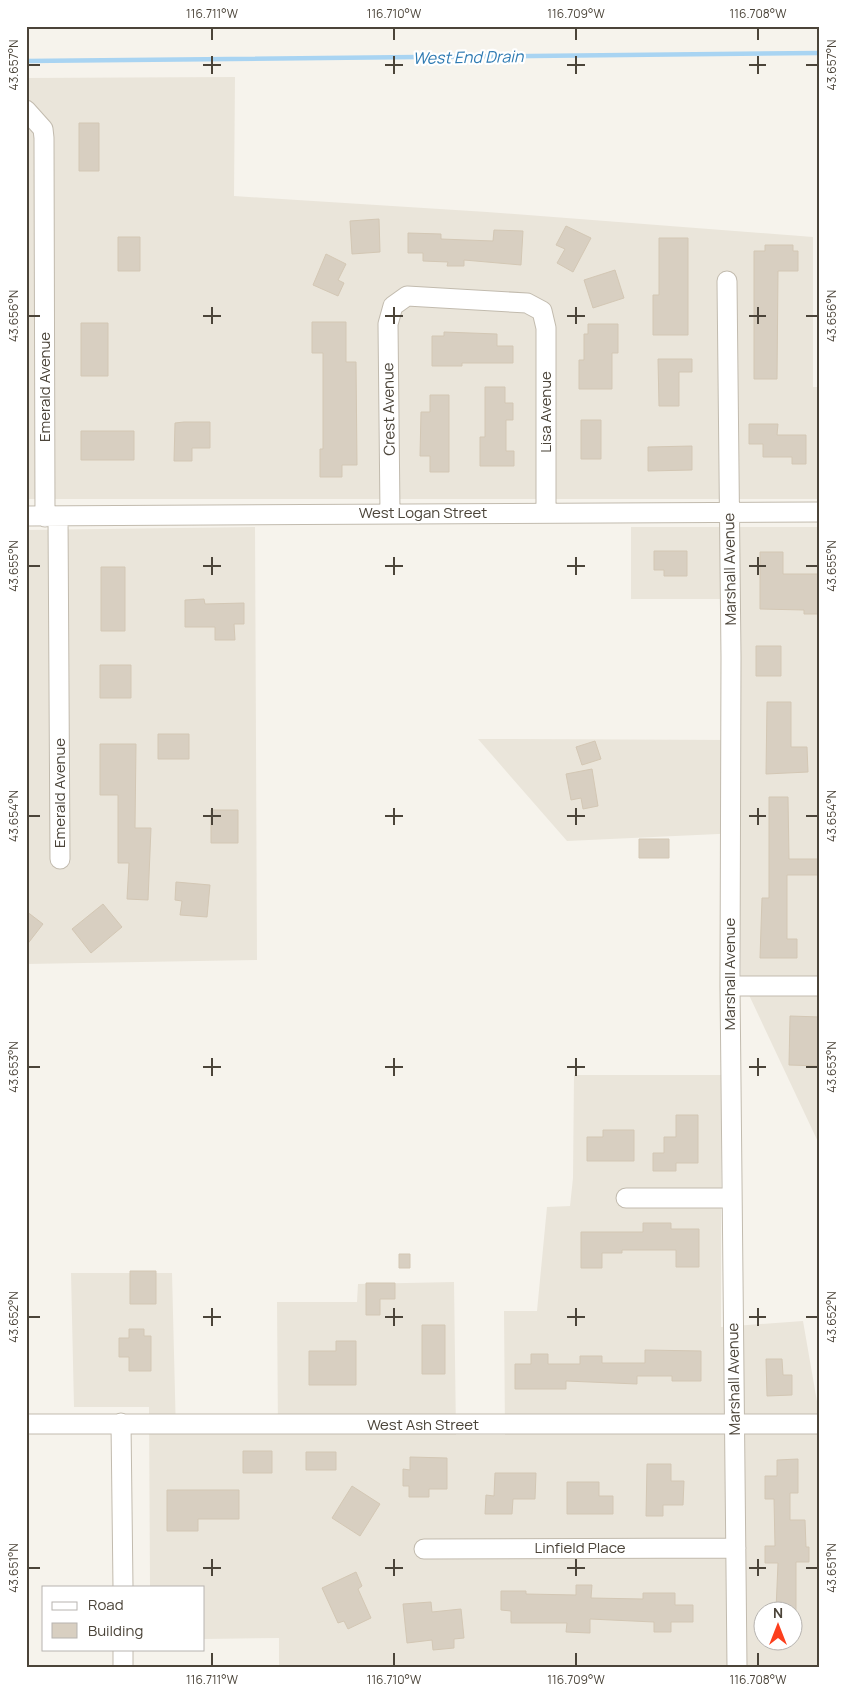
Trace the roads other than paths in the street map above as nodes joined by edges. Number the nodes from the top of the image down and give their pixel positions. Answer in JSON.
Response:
{"nodes":[{"id":1,"x":26,"y":110,"type":"edge"},
{"id":2,"x":727,"y":281,"type":"dead end"},
{"id":3,"x":542,"y":311,"type":"joint"},
{"id":4,"x":820,"y":512,"type":"edge"},
{"id":5,"x":390,"y":513,"type":"junction"},
{"id":6,"x":546,"y":513,"type":"junction"},
{"id":7,"x":730,"y":513,"type":"junction"},
{"id":8,"x":43,"y":516,"type":"edge"},
{"id":9,"x":60,"y":859,"type":"dead end"},
{"id":10,"x":730,"y":986,"type":"junction"},
{"id":11,"x":820,"y":986,"type":"edge"},
{"id":12,"x":626,"y":1198,"type":"dead end"},
{"id":13,"x":732,"y":1198,"type":"junction"},
{"id":14,"x":121,"y":1423,"type":"junction"},
{"id":15,"x":26,"y":1424,"type":"edge"},
{"id":16,"x":820,"y":1424,"type":"edge"},
{"id":17,"x":735,"y":1425,"type":"junction"},
{"id":18,"x":736,"y":1548,"type":"junction"},
{"id":19,"x":424,"y":1549,"type":"dead end"},
{"id":20,"x":123,"y":1586,"type":"edge"},
{"id":21,"x":123,"y":1650,"type":"edge"},
{"id":22,"x":123,"y":1667,"type":"edge"},
{"id":23,"x":737,"y":1667,"type":"edge"}],
"edges":[{"from":1,"to":8,"type":"street","name":"Emerald Avenue"},
{"from":2,"to":7,"type":"street","name":"Marshall Avenue"},
{"from":3,"to":5,"type":"street","name":"Crest Avenue"},
{"from":3,"to":6,"type":"street","name":"Lisa Avenue"},
{"from":4,"to":7,"type":"street","name":"West Logan Street"},
{"from":5,"to":6,"type":"street","name":"West Logan Street"},
{"from":5,"to":8,"type":"street","name":"West Logan Street"},
{"from":6,"to":7,"type":"street","name":"West Logan Street"},
{"from":7,"to":10,"type":"street","name":"Marshall Avenue"},
{"from":8,"to":9,"type":"street","name":"Emerald Avenue"},
{"from":10,"to":11,"type":"street"},
{"from":10,"to":13,"type":"street","name":"Marshall Avenue"},
{"from":12,"to":13,"type":"street"},
{"from":13,"to":17,"type":"street","name":"Marshall Avenue"},
{"from":14,"to":15,"type":"street","name":"West Ash Street"},
{"from":14,"to":17,"type":"street","name":"West Ash Street"},
{"from":14,"to":20,"type":"street"},
{"from":16,"to":17,"type":"street","name":"West Ash Street"},
{"from":17,"to":18,"type":"street","name":"Marshall Avenue"},
{"from":18,"to":19,"type":"street","name":"Linfield Place"},
{"from":18,"to":23,"type":"street","name":"Marshall Avenue"},
{"from":21,"to":22,"type":"street"}]}
